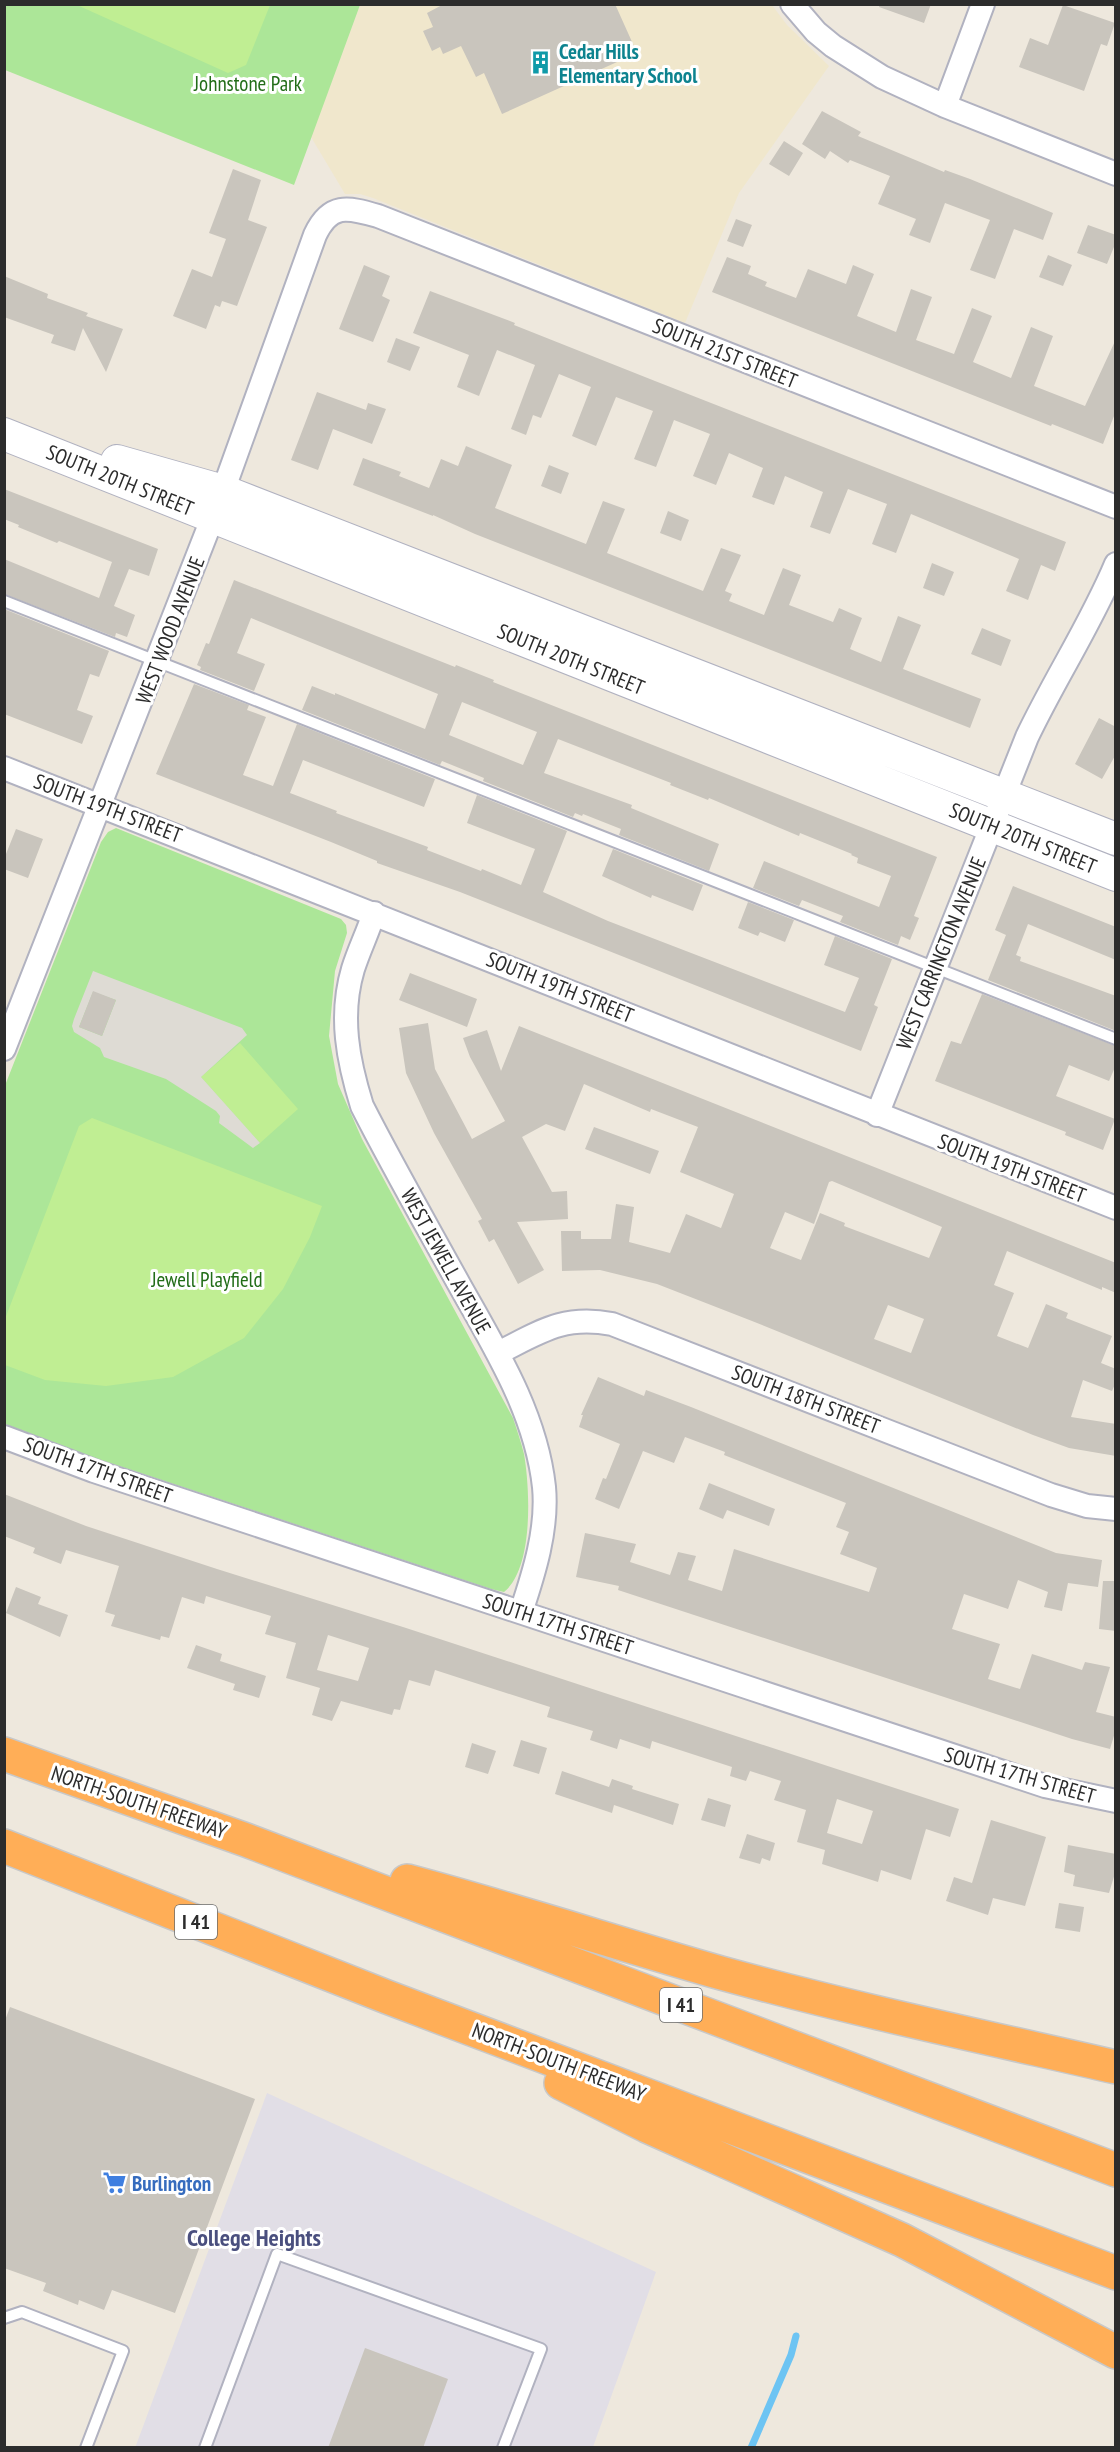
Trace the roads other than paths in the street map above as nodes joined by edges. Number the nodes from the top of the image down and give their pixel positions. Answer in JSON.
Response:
{"nodes":[{"id":1,"x":792,"y":4,"type":"edge"},
{"id":2,"x":983,"y":4,"type":"edge"},
{"id":3,"x":945,"y":106,"type":"junction"},
{"id":4,"x":1116,"y":174,"type":"edge"},
{"id":5,"x":333,"y":211,"type":"joint"},
{"id":6,"x":16,"y":438,"type":"edge"},
{"id":7,"x":218,"y":505,"type":"junction"},
{"id":8,"x":1116,"y":507,"type":"edge"},
{"id":9,"x":1116,"y":564,"type":"edge"},
{"id":10,"x":4,"y":601,"type":"edge"},
{"id":11,"x":158,"y":660,"type":"junction"},
{"id":12,"x":4,"y":768,"type":"edge"},
{"id":13,"x":1004,"y":797,"type":"junction"},
{"id":14,"x":102,"y":805,"type":"junction"},
{"id":15,"x":992,"y":826,"type":"junction"},
{"id":16,"x":1116,"y":839,"type":"edge"},
{"id":17,"x":1116,"y":875,"type":"edge"},
{"id":18,"x":374,"y":913,"type":"junction"},
{"id":19,"x":935,"y":968,"type":"junction"},
{"id":20,"x":1116,"y":1039,"type":"edge"},
{"id":21,"x":4,"y":1049,"type":"edge"},
{"id":22,"x":877,"y":1115,"type":"junction"},
{"id":23,"x":1116,"y":1208,"type":"edge"},
{"id":24,"x":498,"y":1353,"type":"junction"},
{"id":25,"x":4,"y":1437,"type":"edge"},
{"id":26,"x":1116,"y":1509,"type":"edge"},
{"id":27,"x":522,"y":1612,"type":"junction"},
{"id":28,"x":4,"y":1755,"type":"edge"},
{"id":29,"x":1116,"y":1801,"type":"edge"},
{"id":30,"x":246,"y":1840,"type":"junction"},
{"id":31,"x":4,"y":1846,"type":"edge"},
{"id":32,"x":387,"y":1997,"type":"junction"},
{"id":33,"x":1116,"y":2067,"type":"edge"},
{"id":34,"x":1116,"y":2170,"type":"edge"},
{"id":35,"x":1116,"y":2273,"type":"edge"},
{"id":36,"x":4,"y":2319,"type":"edge"},
{"id":37,"x":1116,"y":2352,"type":"edge"},
{"id":38,"x":86,"y":2448,"type":"edge"},
{"id":39,"x":205,"y":2448,"type":"edge"},
{"id":40,"x":503,"y":2448,"type":"edge"}],
"edges":[{"from":1,"to":3,"type":"street"},
{"from":2,"to":3,"type":"street"},
{"from":3,"to":4,"type":"street"},
{"from":5,"to":7,"type":"street","name":"WEST WOOD AVENUE"},
{"from":5,"to":8,"type":"street","name":"SOUTH 21ST STREET"},
{"from":6,"to":7,"type":"street","name":"SOUTH 20TH STREET"},
{"from":7,"to":11,"type":"street","name":"WEST WOOD AVENUE"},
{"from":7,"to":13,"type":"street","name":"SOUTH 20TH STREET"},
{"from":7,"to":15,"type":"street","name":"SOUTH 20TH STREET"},
{"from":9,"to":13,"type":"street","name":"WEST CARRINGTON AVENUE"},
{"from":10,"to":11,"type":"lane"},
{"from":11,"to":14,"type":"street","name":"WEST WOOD AVENUE"},
{"from":11,"to":19,"type":"lane"},
{"from":12,"to":14,"type":"street","name":"SOUTH 19TH STREET"},
{"from":13,"to":15,"type":"street","name":"WEST CARRINGTON AVENUE"},
{"from":13,"to":16,"type":"street","name":"SOUTH 20TH STREET"},
{"from":14,"to":18,"type":"street","name":"SOUTH 19TH STREET"},
{"from":14,"to":21,"type":"street","name":"WEST WOOD AVENUE"},
{"from":15,"to":17,"type":"street","name":"SOUTH 20TH STREET"},
{"from":15,"to":19,"type":"street","name":"WEST CARRINGTON AVENUE"},
{"from":18,"to":22,"type":"street","name":"SOUTH 19TH STREET"},
{"from":18,"to":24,"type":"street","name":"WEST JEWELL AVENUE"},
{"from":19,"to":20,"type":"lane"},
{"from":19,"to":22,"type":"street","name":"WEST CARRINGTON AVENUE"},
{"from":22,"to":23,"type":"street","name":"SOUTH 19TH STREET"},
{"from":24,"to":26,"type":"street","name":"SOUTH 18TH STREET"},
{"from":24,"to":27,"type":"street","name":"WEST JEWELL AVENUE"},
{"from":25,"to":27,"type":"street","name":"SOUTH 17TH STREET"},
{"from":27,"to":29,"type":"street","name":"SOUTH 17TH STREET"},
{"from":28,"to":30,"type":"highway","name":"NORTH-SOUTH FREEWAY","number":"I 41"},
{"from":30,"to":33,"type":"highway"},
{"from":30,"to":34,"type":"highway","name":"NORTH-SOUTH FREEWAY","number":"I 41"},
{"from":31,"to":32,"type":"highway","name":"NORTH-SOUTH FREEWAY","number":"I 41"},
{"from":32,"to":35,"type":"highway","name":"NORTH-SOUTH FREEWAY","number":"I 41"},
{"from":32,"to":37,"type":"highway"},
{"from":36,"to":38,"type":"lane"},
{"from":39,"to":40,"type":"lane"}]}
